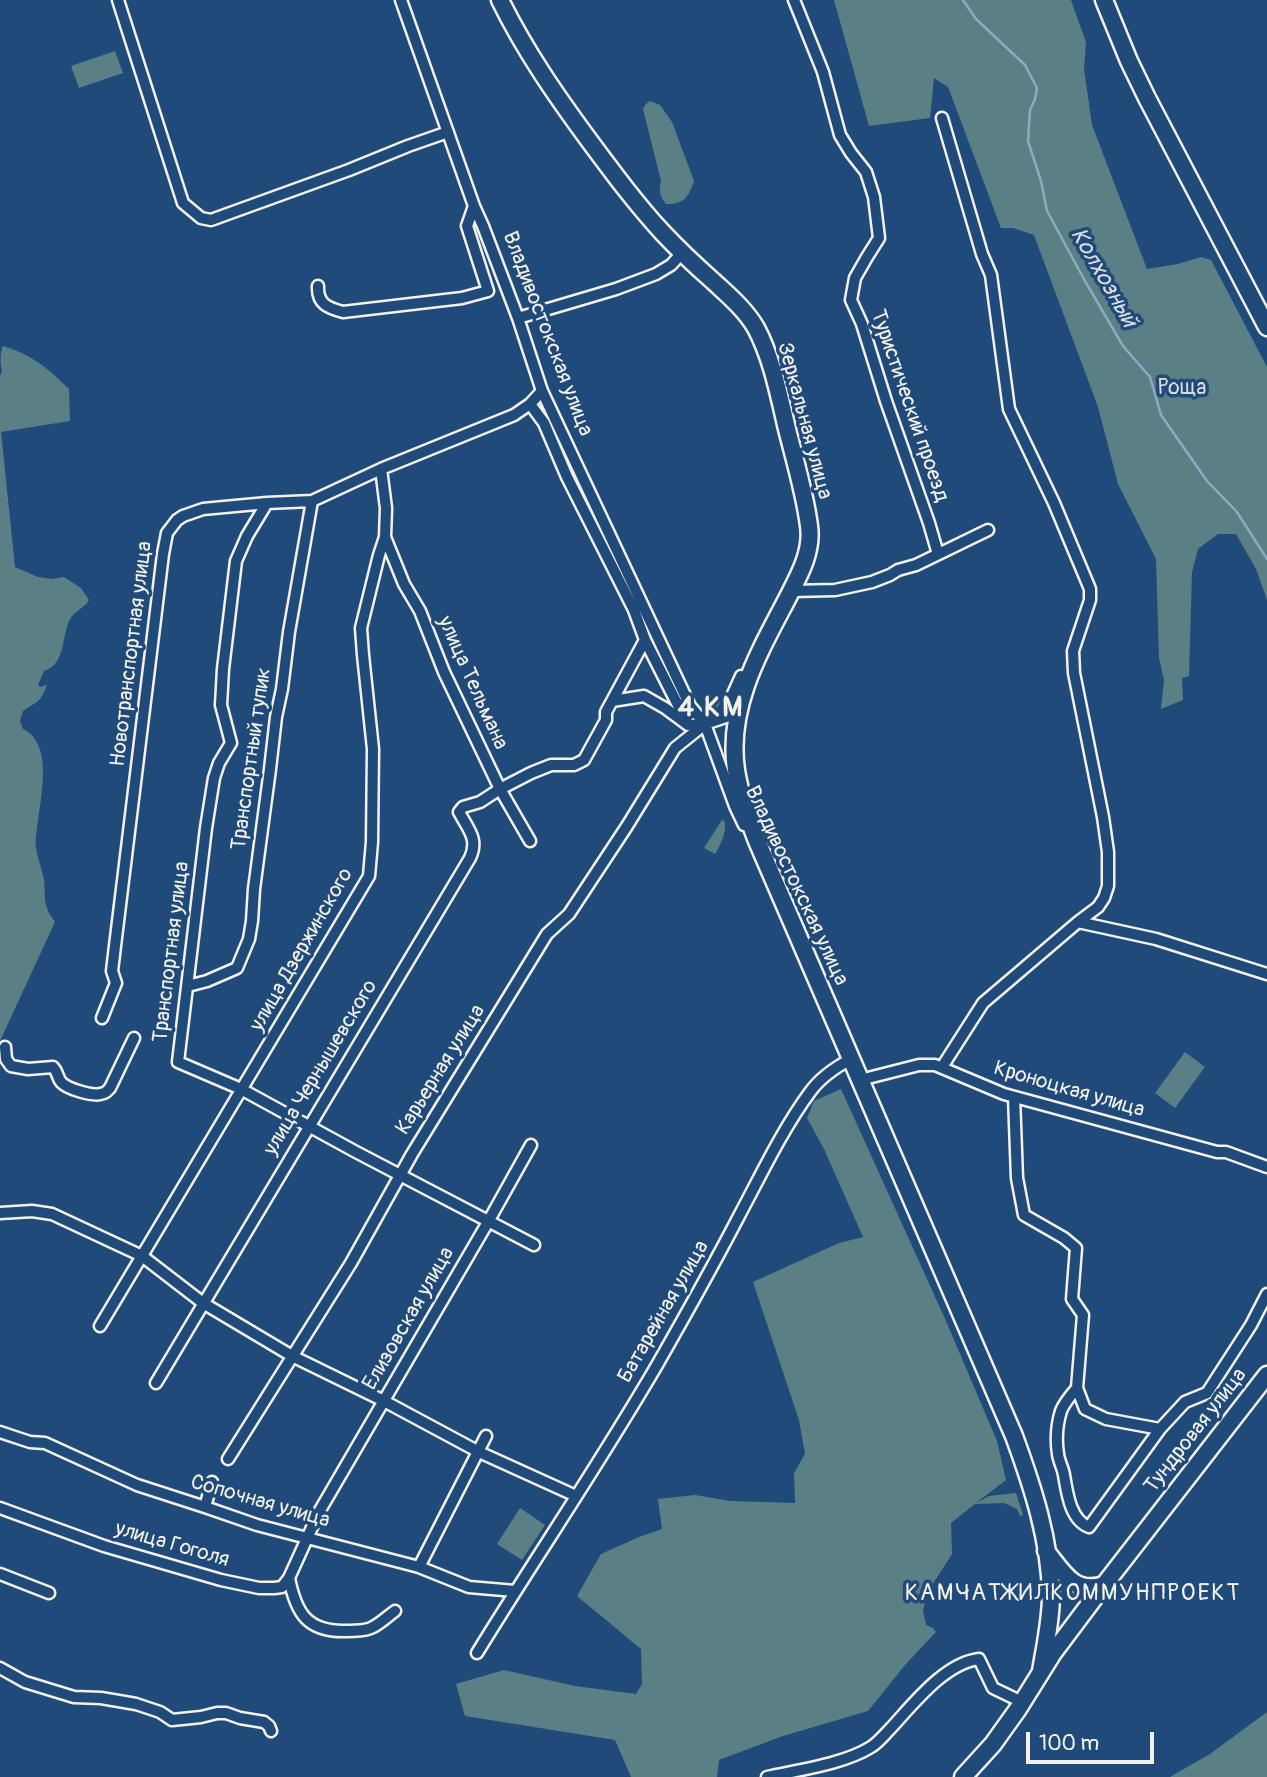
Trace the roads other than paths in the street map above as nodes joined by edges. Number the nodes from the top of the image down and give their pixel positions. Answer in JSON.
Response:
{"nodes":[{"id":1,"x":118,"y":0,"type":"edge"},
{"id":2,"x":401,"y":0,"type":"edge"},
{"id":3,"x":500,"y":0,"type":"edge"},
{"id":4,"x":794,"y":0,"type":"edge"},
{"id":5,"x":1104,"y":0,"type":"edge"},
{"id":6,"x":942,"y":118,"type":"dead end"},
{"id":7,"x":449,"y":132,"type":"junction"},
{"id":8,"x":474,"y":206,"type":"junction"},
{"id":9,"x":682,"y":253,"type":"junction"},
{"id":10,"x":318,"y":286,"type":"dead end"},
{"id":11,"x":518,"y":318,"type":"junction"},
{"id":12,"x":1267,"y":327,"type":"edge"},
{"id":13,"x":541,"y":391,"type":"junction"},
{"id":14,"x":530,"y":404,"type":"junction"},
{"id":15,"x":381,"y":469,"type":"junction"},
{"id":16,"x":312,"y":501,"type":"junction"},
{"id":17,"x":268,"y":503,"type":"junction"},
{"id":18,"x":988,"y":530,"type":"dead end"},
{"id":19,"x":386,"y":537,"type":"junction"},
{"id":20,"x":938,"y":554,"type":"junction"},
{"id":21,"x":791,"y":591,"type":"junction"},
{"id":22,"x":768,"y":635,"type":"junction"},
{"id":23,"x":645,"y":640,"type":"junction"},
{"id":24,"x":612,"y":701,"type":"junction"},
{"id":25,"x":738,"y":713,"type":"junction"},
{"id":26,"x":708,"y":722,"type":"junction"},
{"id":27,"x":688,"y":725,"type":"junction"},
{"id":28,"x":500,"y":789,"type":"junction"},
{"id":29,"x":530,"y":841,"type":"dead end"},
{"id":30,"x":757,"y":841,"type":"junction"},
{"id":31,"x":1078,"y":922,"type":"junction"},
{"id":32,"x":1267,"y":974,"type":"edge"},
{"id":33,"x":188,"y":986,"type":"junction"},
{"id":34,"x":102,"y":1018,"type":"dead end"},
{"id":35,"x":134,"y":1038,"type":"dead end"},
{"id":36,"x":5,"y":1047,"type":"dead end"},
{"id":37,"x":851,"y":1059,"type":"junction"},
{"id":38,"x":942,"y":1067,"type":"junction"},
{"id":39,"x":860,"y":1080,"type":"junction"},
{"id":40,"x":241,"y":1089,"type":"junction"},
{"id":41,"x":1013,"y":1097,"type":"junction"},
{"id":42,"x":309,"y":1126,"type":"junction"},
{"id":43,"x":531,"y":1145,"type":"dead end"},
{"id":44,"x":1267,"y":1167,"type":"edge"},
{"id":45,"x":400,"y":1175,"type":"junction"},
{"id":46,"x":0,"y":1213,"type":"edge"},
{"id":47,"x":488,"y":1222,"type":"junction"},
{"id":48,"x":534,"y":1245,"type":"dead end"},
{"id":49,"x":142,"y":1256,"type":"junction"},
{"id":50,"x":1267,"y":1294,"type":"edge"},
{"id":51,"x":203,"y":1303,"type":"junction"},
{"id":52,"x":100,"y":1326,"type":"dead end"},
{"id":53,"x":292,"y":1356,"type":"junction"},
{"id":54,"x":1267,"y":1375,"type":"edge"},
{"id":55,"x":156,"y":1383,"type":"dead end"},
{"id":56,"x":1077,"y":1388,"type":"junction"},
{"id":57,"x":384,"y":1401,"type":"junction"},
{"id":58,"x":1160,"y":1429,"type":"junction"},
{"id":59,"x":0,"y":1432,"type":"edge"},
{"id":60,"x":486,"y":1436,"type":"dead end"},
{"id":61,"x":479,"y":1452,"type":"junction"},
{"id":62,"x":228,"y":1459,"type":"dead end"},
{"id":63,"x":212,"y":1482,"type":"dead end"},
{"id":64,"x":576,"y":1496,"type":"junction"},
{"id":65,"x":205,"y":1507,"type":"junction"},
{"id":66,"x":0,"y":1508,"type":"edge"},
{"id":67,"x":309,"y":1538,"type":"junction"},
{"id":68,"x":1046,"y":1551,"type":"junction"},
{"id":69,"x":419,"y":1567,"type":"junction"},
{"id":70,"x":0,"y":1574,"type":"edge"},
{"id":71,"x":289,"y":1578,"type":"junction"},
{"id":72,"x":1104,"y":1585,"type":"junction"},
{"id":73,"x":515,"y":1591,"type":"junction"},
{"id":74,"x":49,"y":1593,"type":"dead end"},
{"id":75,"x":395,"y":1611,"type":"dead end"},
{"id":76,"x":1050,"y":1612,"type":"junction"},
{"id":77,"x":1074,"y":1626,"type":"junction"},
{"id":78,"x":477,"y":1654,"type":"dead end"},
{"id":79,"x":0,"y":1668,"type":"edge"},
{"id":80,"x":1041,"y":1671,"type":"junction"},
{"id":81,"x":1022,"y":1702,"type":"junction"},
{"id":82,"x":271,"y":1731,"type":"dead end"},
{"id":83,"x":767,"y":1777,"type":"edge"},
{"id":84,"x":963,"y":1777,"type":"edge"}],
"edges":[{"from":1,"to":7,"type":"street"},
{"from":2,"to":7,"type":"street","name":"Владивостокская улица"},
{"from":3,"to":9,"type":"main road","name":"Зеркальная улица"},
{"from":4,"to":20,"type":"street","name":"Туристический проезд"},
{"from":5,"to":12,"type":"main road"},
{"from":6,"to":31,"type":"street"},
{"from":7,"to":8,"type":"street","name":"Владивостокская улица"},
{"from":8,"to":10,"type":"street"},
{"from":8,"to":11,"type":"street","name":"Владивостокская улица"},
{"from":9,"to":11,"type":"street"},
{"from":9,"to":21,"type":"main road","name":"Зеркальная улица"},
{"from":11,"to":13,"type":"street","name":"Владивостокская улица"},
{"from":13,"to":14,"type":"street","name":"Новотранспортная улица"},
{"from":13,"to":26,"type":"street","name":"Владивостокская улица"},
{"from":14,"to":15,"type":"street","name":"Новотранспортная улица"},
{"from":14,"to":23,"type":"street"},
{"from":15,"to":16,"type":"street","name":"Новотранспортная улица"},
{"from":15,"to":19,"type":"street","name":"улица Дзержинского"},
{"from":16,"to":17,"type":"street","name":"Новотранспортная улица"},
{"from":16,"to":33,"type":"street","name":"Транспортный тупик"},
{"from":17,"to":33,"type":"street","name":"Транспортная улица"},
{"from":17,"to":34,"type":"street","name":"Новотранспортная улица"},
{"from":18,"to":20,"type":"street"},
{"from":19,"to":28,"type":"street","name":"улица Тельмана"},
{"from":19,"to":40,"type":"street","name":"улица Дзержинского"},
{"from":20,"to":21,"type":"street"},
{"from":21,"to":22,"type":"main road","name":"Зеркальная улица"},
{"from":22,"to":25,"type":"main road","name":"Зеркальная улица"},
{"from":22,"to":26,"type":"street","name":"Карьерная улица"},
{"from":23,"to":24,"type":"street"},
{"from":23,"to":27,"type":"street"},
{"from":24,"to":27,"type":"street"},
{"from":24,"to":28,"type":"street"},
{"from":25,"to":26,"type":"street","name":"Карьерная улица"},
{"from":25,"to":30,"type":"main road","name":"Зеркальная улица"},
{"from":26,"to":27,"type":"street"},
{"from":26,"to":30,"type":"street","name":"Владивостокская улица"},
{"from":26,"to":45,"type":"street","name":"Карьерная улица"},
{"from":28,"to":29,"type":"street","name":"улица Тельмана"},
{"from":28,"to":42,"type":"street","name":"улица Чернышевского"},
{"from":30,"to":37,"type":"main road","name":"Владивостокская улица"},
{"from":31,"to":32,"type":"street"},
{"from":31,"to":38,"type":"street"},
{"from":33,"to":40,"type":"street","name":"Транспортная улица"},
{"from":35,"to":36,"type":"street"},
{"from":37,"to":39,"type":"main road","name":"Владивостокская улица"},
{"from":37,"to":64,"type":"street","name":"Батарейная улица"},
{"from":38,"to":39,"type":"street","name":"Кроноцкая улица"},
{"from":38,"to":41,"type":"street","name":"Кроноцкая улица"},
{"from":39,"to":68,"type":"main road","name":"Владивостокская улица"},
{"from":40,"to":42,"type":"street","name":"Транспортная улица"},
{"from":40,"to":49,"type":"street","name":"улица Дзержинского"},
{"from":41,"to":44,"type":"street","name":"Кроноцкая улица"},
{"from":41,"to":56,"type":"street"},
{"from":42,"to":45,"type":"street","name":"Транспортная улица"},
{"from":42,"to":51,"type":"street","name":"улица Чернышевского"},
{"from":43,"to":47,"type":"street","name":"Елизовская улица"},
{"from":45,"to":47,"type":"street","name":"Транспортная улица"},
{"from":45,"to":53,"type":"street","name":"Карьерная улица"},
{"from":46,"to":49,"type":"street"},
{"from":47,"to":48,"type":"street","name":"Транспортная улица"},
{"from":47,"to":57,"type":"street","name":"Елизовская улица"},
{"from":49,"to":51,"type":"street"},
{"from":49,"to":52,"type":"street","name":"улица Дзержинского"},
{"from":50,"to":58,"type":"street"},
{"from":51,"to":53,"type":"street"},
{"from":51,"to":55,"type":"street","name":"улица Чернышевского"},
{"from":53,"to":57,"type":"street"},
{"from":53,"to":62,"type":"street","name":"Карьерная улица"},
{"from":54,"to":72,"type":"main road","name":"Тундровая улица"},
{"from":56,"to":58,"type":"street"},
{"from":56,"to":58,"type":"street"},
{"from":57,"to":61,"type":"street"},
{"from":57,"to":67,"type":"street","name":"Елизовская улица"},
{"from":59,"to":65,"type":"street","name":"Сопочная улица"},
{"from":60,"to":61,"type":"street"},
{"from":61,"to":64,"type":"street"},
{"from":61,"to":69,"type":"street"},
{"from":63,"to":65,"type":"street"},
{"from":64,"to":73,"type":"street","name":"Батарейная улица"},
{"from":65,"to":67,"type":"street","name":"Сопочная улица"},
{"from":66,"to":71,"type":"street","name":"улица Гоголя"},
{"from":67,"to":69,"type":"street","name":"Сопочная улица"},
{"from":67,"to":71,"type":"street"},
{"from":68,"to":72,"type":"main road"},
{"from":68,"to":76,"type":"main road","name":"Владивостокская улица"},
{"from":69,"to":73,"type":"street","name":"Сопочная улица"},
{"from":70,"to":74,"type":"street"},
{"from":71,"to":75,"type":"street"},
{"from":72,"to":77,"type":"main road","name":"Тундровая улица"},
{"from":73,"to":78,"type":"street","name":"Батарейная улица"},
{"from":76,"to":77,"type":"main road"},
{"from":76,"to":80,"type":"main road","name":"Владивостокская улица"},
{"from":77,"to":80,"type":"main road","name":"Тундровая улица"},
{"from":79,"to":82,"type":"street"},
{"from":80,"to":81,"type":"main road","name":"Тундровая улица"},
{"from":81,"to":83,"type":"street"},
{"from":81,"to":84,"type":"main road","name":"Тундровая улица"}]}
